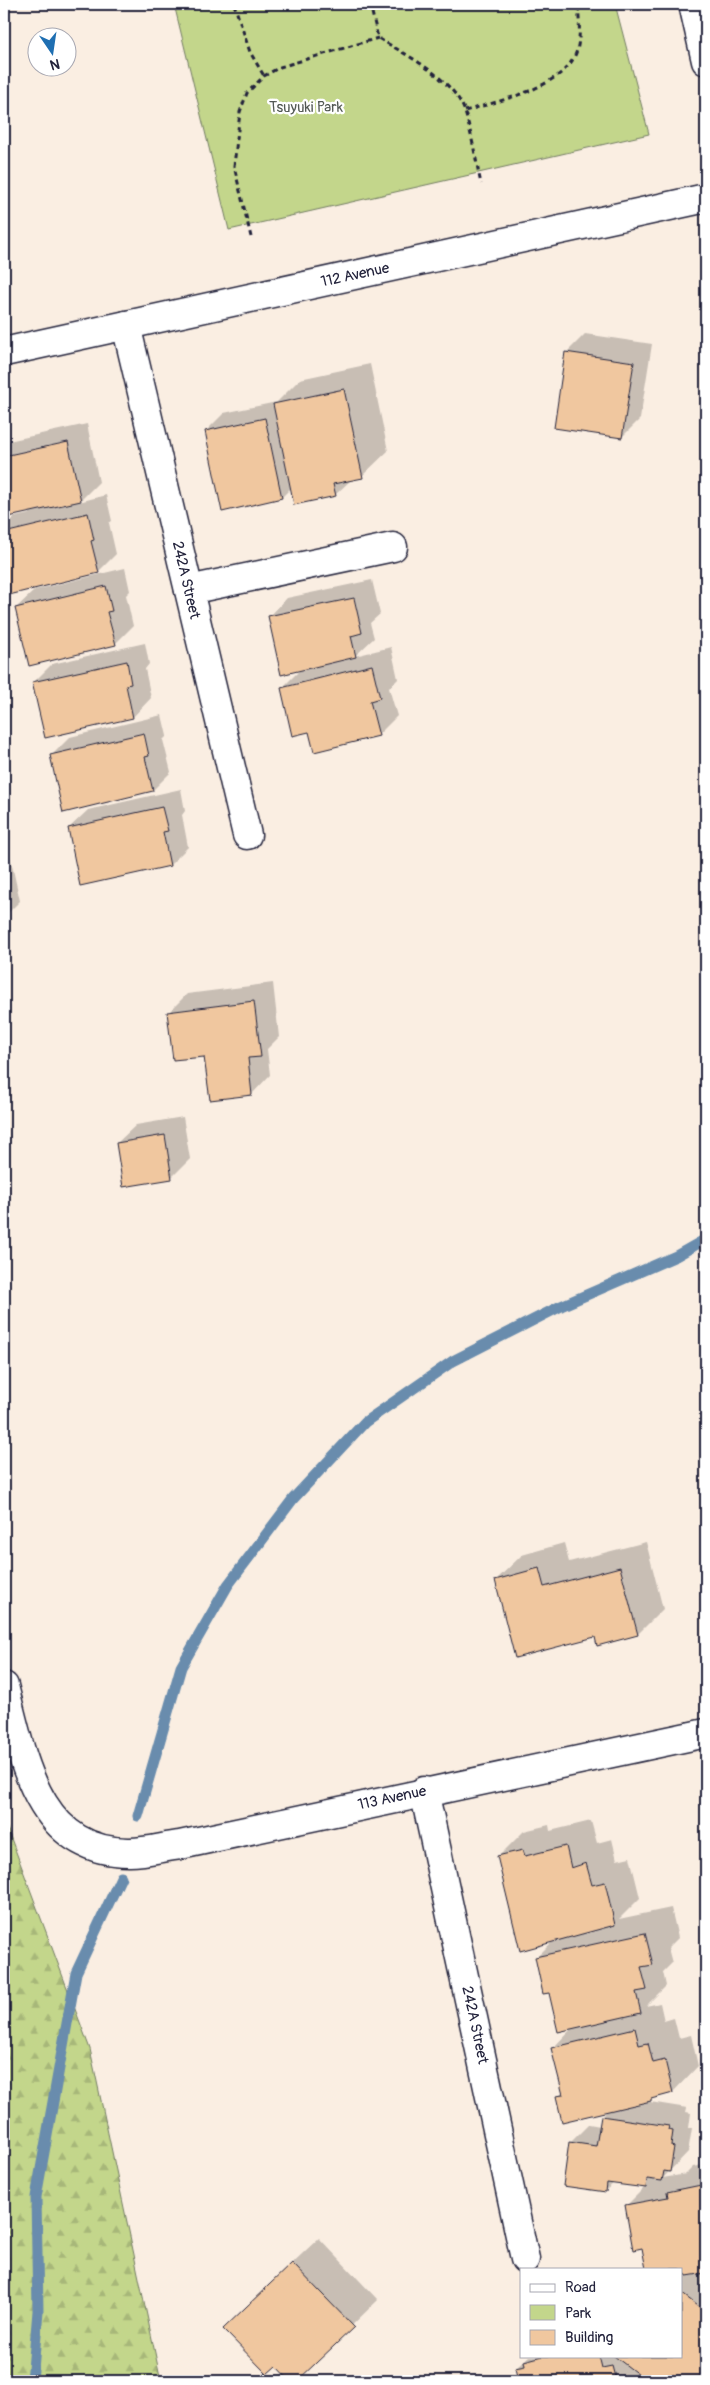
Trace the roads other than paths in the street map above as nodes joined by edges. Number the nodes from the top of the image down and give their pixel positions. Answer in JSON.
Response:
{"nodes":[{"id":1,"x":693,"y":4,"type":"edge"},
{"id":2,"x":706,"y":60,"type":"edge"},
{"id":3,"x":706,"y":198,"type":"edge"},
{"id":4,"x":126,"y":325,"type":"junction"},
{"id":5,"x":4,"y":352,"type":"edge"},
{"id":6,"x":394,"y":547,"type":"dead end"},
{"id":7,"x":189,"y":590,"type":"junction"},
{"id":8,"x":247,"y":835,"type":"dead end"},
{"id":9,"x":4,"y":1686,"type":"edge"},
{"id":10,"x":706,"y":1733,"type":"edge"},
{"id":11,"x":424,"y":1791,"type":"junction"},
{"id":12,"x":525,"y":2259,"type":"dead end"}],
"edges":[{"from":1,"to":2,"type":"street"},
{"from":3,"to":4,"type":"street","name":"112 Avenue"},
{"from":4,"to":5,"type":"street","name":"112 Avenue"},
{"from":4,"to":7,"type":"street","name":"242A Street"},
{"from":6,"to":7,"type":"street"},
{"from":7,"to":8,"type":"street","name":"242A Street"},
{"from":9,"to":11,"type":"street","name":"113 Avenue"},
{"from":10,"to":11,"type":"street","name":"113 Avenue"},
{"from":11,"to":12,"type":"street","name":"242A Street"}]}
